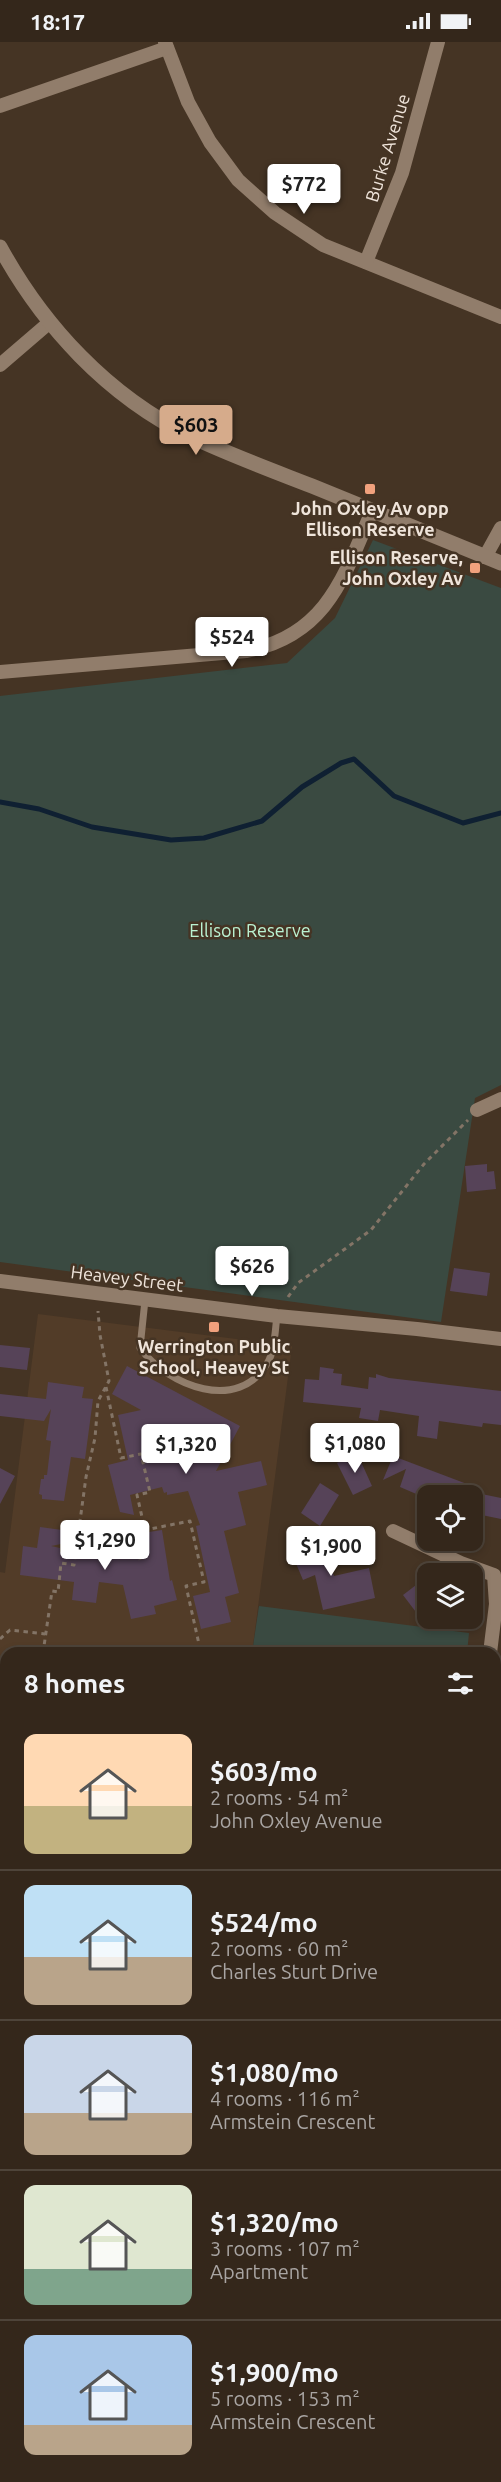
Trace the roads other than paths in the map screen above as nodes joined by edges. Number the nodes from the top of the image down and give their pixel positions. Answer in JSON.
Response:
{"nodes":[{"id":1,"x":438,"y":42,"type":"edge"},
{"id":2,"x":166,"y":45,"type":"edge"},
{"id":3,"x":0,"y":106,"type":"edge"},
{"id":4,"x":0,"y":247,"type":"edge"},
{"id":5,"x":366,"y":262,"type":"junction"},
{"id":6,"x":501,"y":317,"type":"edge"},
{"id":7,"x":50,"y":322,"type":"junction"},
{"id":8,"x":0,"y":365,"type":"edge"},
{"id":9,"x":372,"y":511,"type":"junction"},
{"id":10,"x":501,"y":528,"type":"edge"},
{"id":11,"x":485,"y":557,"type":"junction"},
{"id":12,"x":501,"y":563,"type":"edge"},
{"id":13,"x":0,"y":672,"type":"edge"},
{"id":14,"x":501,"y":1099,"type":"edge"},
{"id":15,"x":477,"y":1110,"type":"road end"},
{"id":16,"x":0,"y":1281,"type":"edge"},
{"id":17,"x":145,"y":1300,"type":"junction"},
{"id":18,"x":277,"y":1316,"type":"junction"},
{"id":19,"x":501,"y":1340,"type":"edge"},
{"id":20,"x":393,"y":1532,"type":"dead end"},
{"id":21,"x":491,"y":1647,"type":"edge"}],
"edges":[{"from":1,"to":5,"type":"street","name":"Burke Avenue"},
{"from":2,"to":3,"type":"street"},
{"from":2,"to":5,"type":"street"},
{"from":4,"to":7,"type":"street"},
{"from":5,"to":6,"type":"street"},
{"from":7,"to":8,"type":"street"},
{"from":7,"to":9,"type":"street"},
{"from":9,"to":11,"type":"street"},
{"from":9,"to":13,"type":"street"},
{"from":10,"to":11,"type":"street"},
{"from":11,"to":12,"type":"street"},
{"from":14,"to":15,"type":"street"},
{"from":16,"to":17,"type":"street","name":"Heavey Street"},
{"from":17,"to":18,"type":"street","name":"Heavey Street"},
{"from":17,"to":18,"type":"lane"},
{"from":18,"to":19,"type":"street","name":"Heavey Street"},
{"from":20,"to":21,"type":"street"}]}
